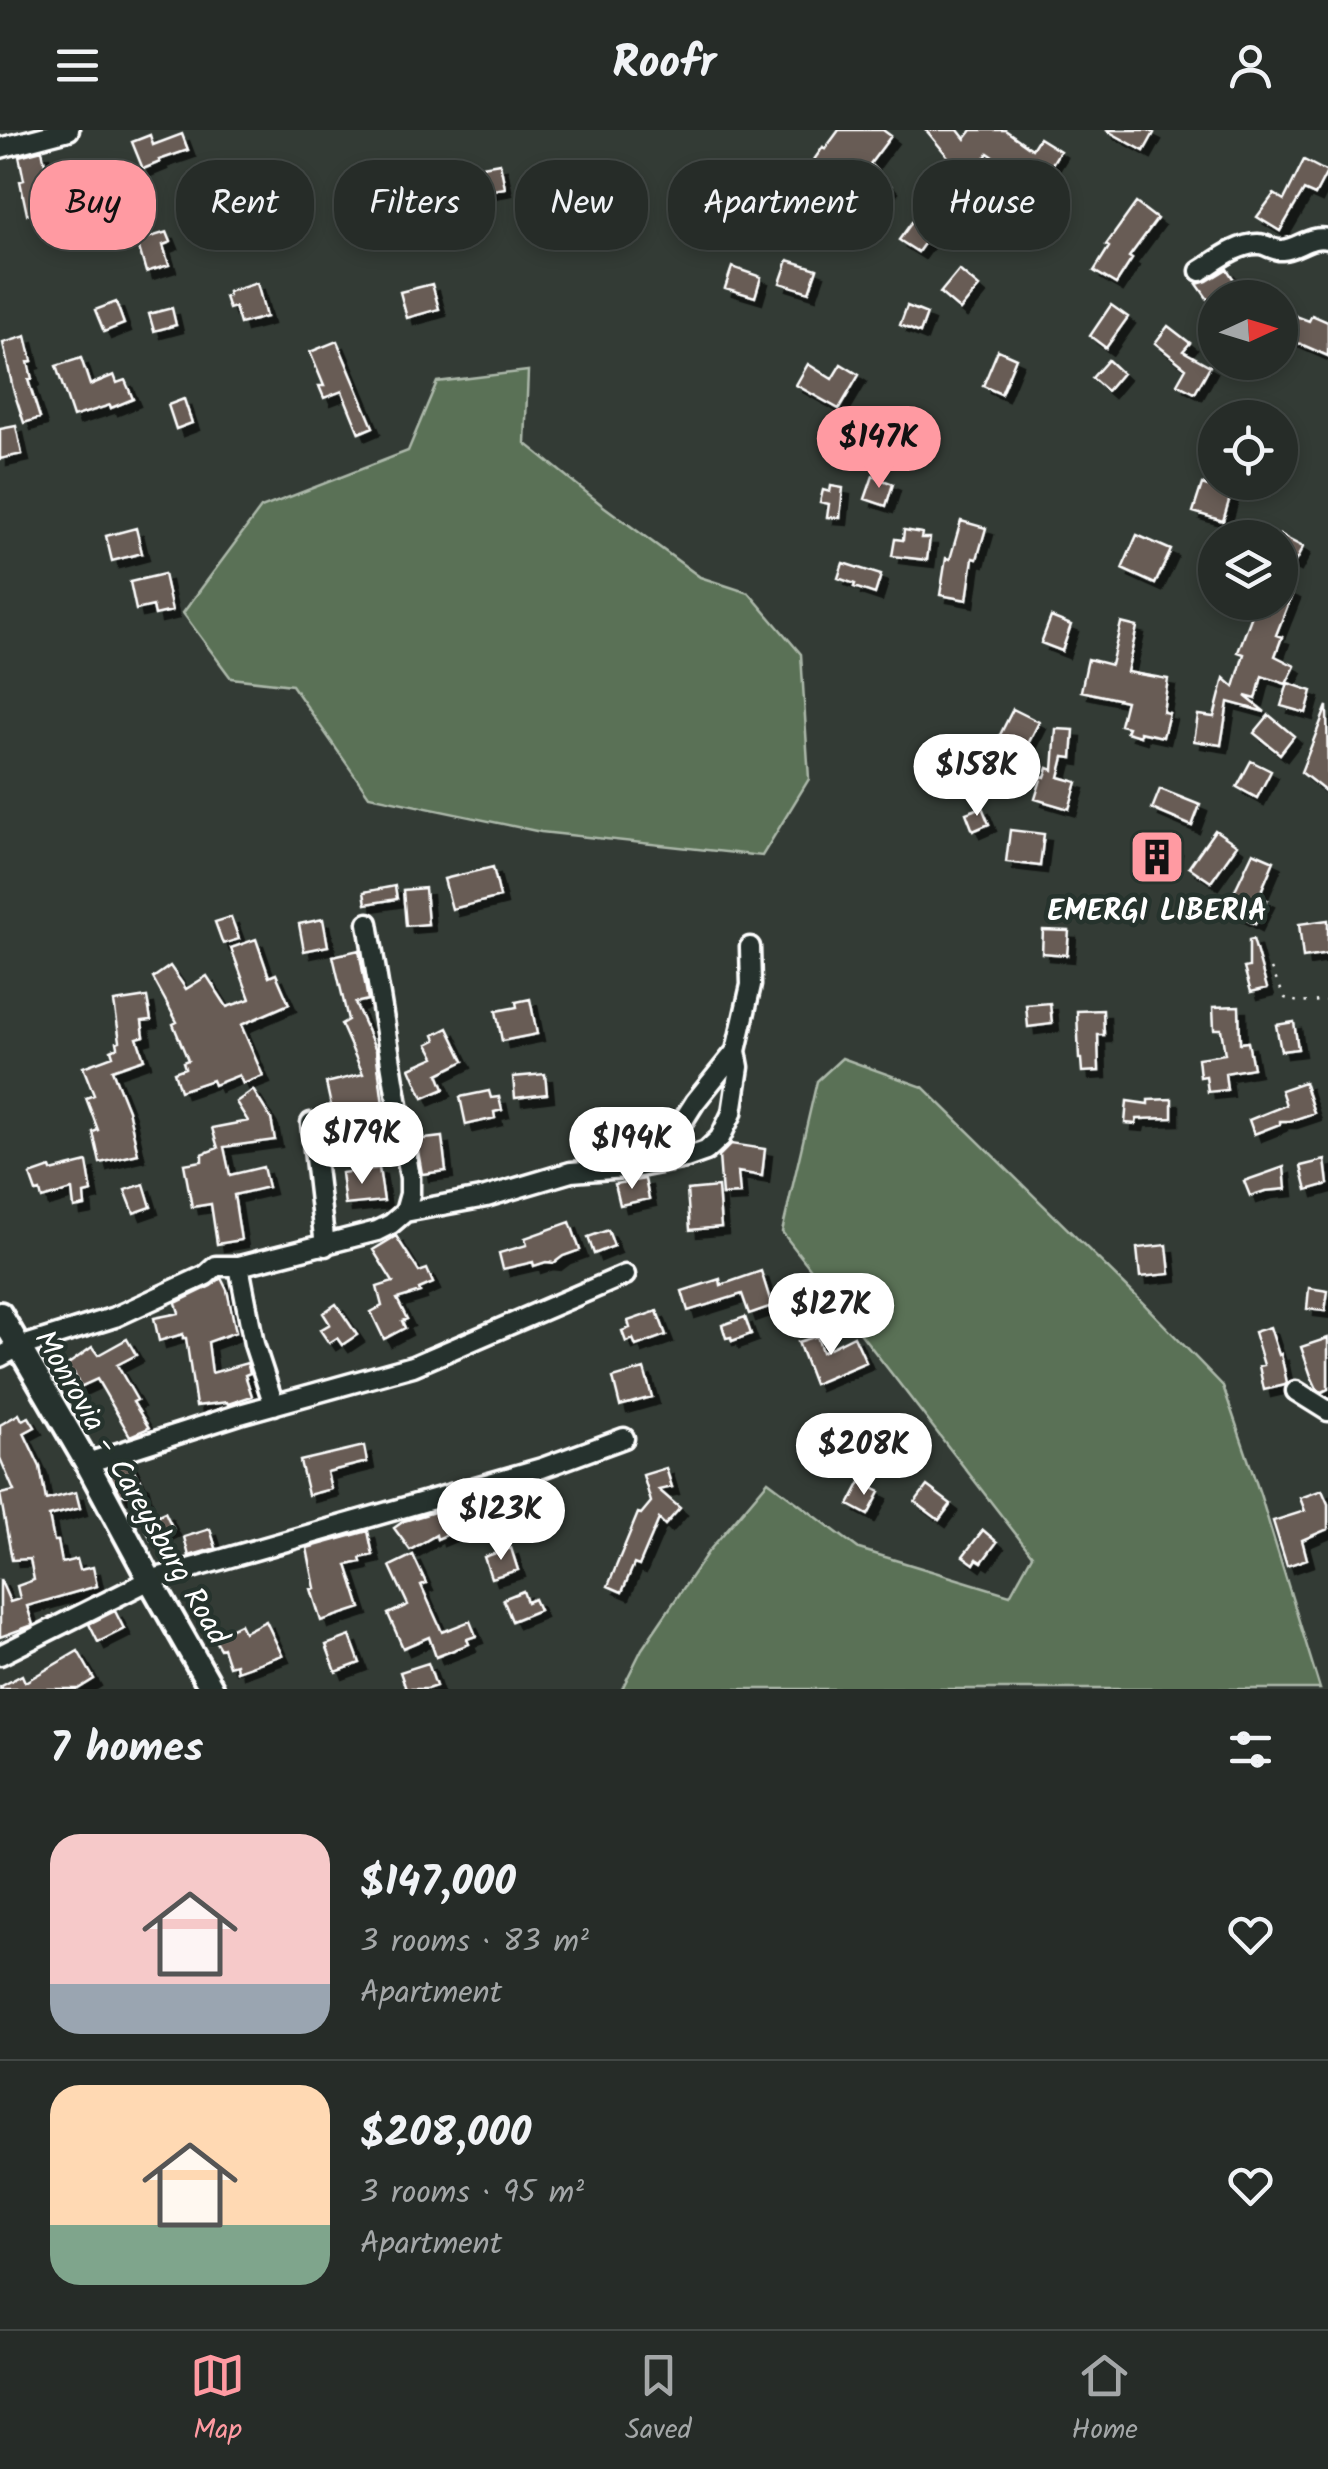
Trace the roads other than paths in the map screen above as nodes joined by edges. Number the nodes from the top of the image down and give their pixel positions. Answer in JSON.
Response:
{"nodes":[{"id":1,"x":69,"y":130,"type":"edge"},
{"id":2,"x":0,"y":148,"type":"edge"},
{"id":3,"x":1328,"y":238,"type":"edge"},
{"id":4,"x":1200,"y":271,"type":"dead end"},
{"id":5,"x":368,"y":923,"type":"dead end"},
{"id":6,"x":750,"y":947,"type":"dead end"},
{"id":7,"x":736,"y":1051,"type":"junction"},
{"id":8,"x":311,"y":1123,"type":"dead end"},
{"id":9,"x":668,"y":1161,"type":"junction"},
{"id":10,"x":405,"y":1212,"type":"junction"},
{"id":11,"x":325,"y":1246,"type":"junction"},
{"id":12,"x":239,"y":1266,"type":"junction"},
{"id":13,"x":625,"y":1274,"type":"dead end"},
{"id":14,"x":0,"y":1314,"type":"edge"},
{"id":15,"x":10,"y":1352,"type":"edge"},
{"id":16,"x":1296,"y":1390,"type":"dead end"},
{"id":17,"x":274,"y":1404,"type":"junction"},
{"id":18,"x":1328,"y":1411,"type":"edge"},
{"id":19,"x":624,"y":1438,"type":"dead end"},
{"id":20,"x":87,"y":1463,"type":"junction"},
{"id":21,"x":150,"y":1580,"type":"junction"},
{"id":22,"x":0,"y":1655,"type":"edge"},
{"id":23,"x":212,"y":1689,"type":"edge"}],
"edges":[{"from":1,"to":2,"type":"street"},
{"from":3,"to":4,"type":"street"},
{"from":5,"to":10,"type":"street"},
{"from":6,"to":7,"type":"street"},
{"from":7,"to":9,"type":"street"},
{"from":7,"to":9,"type":"street"},
{"from":8,"to":11,"type":"street"},
{"from":9,"to":10,"type":"street"},
{"from":10,"to":11,"type":"street"},
{"from":11,"to":12,"type":"street"},
{"from":12,"to":15,"type":"street"},
{"from":12,"to":17,"type":"street"},
{"from":13,"to":17,"type":"street"},
{"from":14,"to":15,"type":"main road","name":"Monrovia - Careysburg Road"},
{"from":15,"to":20,"type":"main road","name":"Monrovia - Careysburg Road"},
{"from":16,"to":18,"type":"street"},
{"from":17,"to":20,"type":"street"},
{"from":19,"to":21,"type":"street"},
{"from":20,"to":21,"type":"main road","name":"Monrovia - Careysburg Road"},
{"from":21,"to":22,"type":"street"},
{"from":21,"to":23,"type":"main road","name":"Monrovia - Careysburg Road"}]}
